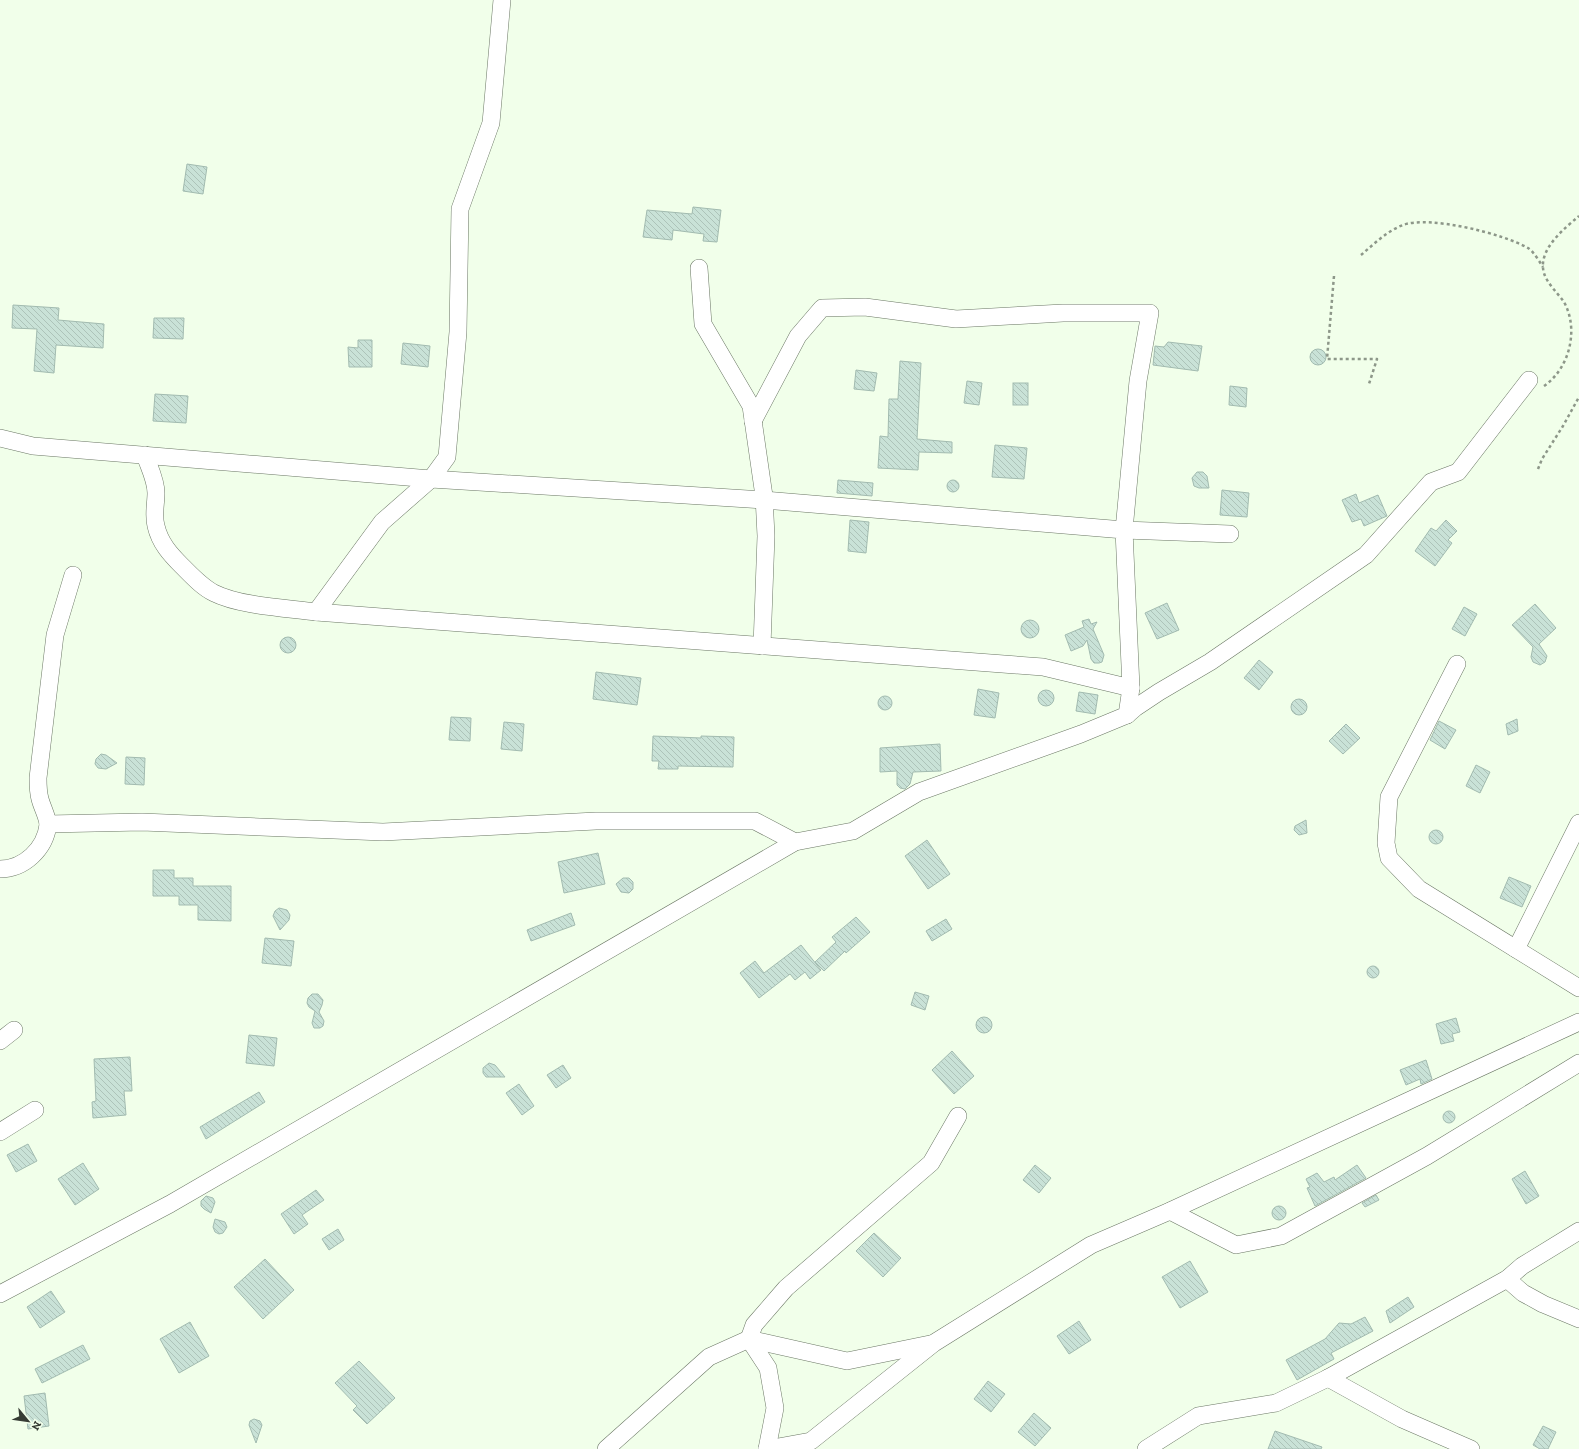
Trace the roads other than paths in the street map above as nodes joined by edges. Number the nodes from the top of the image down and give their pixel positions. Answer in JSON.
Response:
{"nodes":[{"id":1,"x":502,"y":0,"type":"edge"},
{"id":2,"x":699,"y":268,"type":"dead end"},
{"id":3,"x":1535,"y":384,"type":"road end"},
{"id":4,"x":753,"y":421,"type":"junction"},
{"id":5,"x":0,"y":438,"type":"edge"},
{"id":6,"x":145,"y":455,"type":"junction"},
{"id":7,"x":431,"y":479,"type":"junction"},
{"id":8,"x":764,"y":500,"type":"junction"},
{"id":9,"x":1124,"y":530,"type":"junction"},
{"id":10,"x":1230,"y":534,"type":"dead end"},
{"id":11,"x":73,"y":575,"type":"dead end"},
{"id":12,"x":316,"y":612,"type":"junction"},
{"id":13,"x":762,"y":646,"type":"junction"},
{"id":14,"x":1457,"y":664,"type":"dead end"},
{"id":15,"x":1131,"y":688,"type":"junction"},
{"id":16,"x":1128,"y":715,"type":"junction"},
{"id":17,"x":1579,"y":822,"type":"edge"},
{"id":18,"x":48,"y":824,"type":"junction"},
{"id":19,"x":795,"y":842,"type":"junction"},
{"id":20,"x":0,"y":870,"type":"edge"},
{"id":21,"x":1516,"y":949,"type":"junction"},
{"id":22,"x":1579,"y":988,"type":"edge"},
{"id":23,"x":1579,"y":1022,"type":"edge"},
{"id":24,"x":14,"y":1030,"type":"dead end"},
{"id":25,"x":0,"y":1041,"type":"edge"},
{"id":26,"x":1579,"y":1062,"type":"edge"},
{"id":27,"x":34,"y":1110,"type":"dead end"},
{"id":28,"x":958,"y":1116,"type":"dead end"},
{"id":29,"x":0,"y":1132,"type":"edge"},
{"id":30,"x":1170,"y":1211,"type":"junction"},
{"id":31,"x":1579,"y":1231,"type":"edge"},
{"id":32,"x":1507,"y":1279,"type":"junction"},
{"id":33,"x":0,"y":1294,"type":"edge"},
{"id":34,"x":1579,"y":1319,"type":"edge"},
{"id":35,"x":749,"y":1339,"type":"junction"},
{"id":36,"x":934,"y":1343,"type":"junction"},
{"id":37,"x":1328,"y":1378,"type":"junction"},
{"id":38,"x":817,"y":1445,"type":"edge"},
{"id":39,"x":606,"y":1449,"type":"edge"},
{"id":40,"x":767,"y":1449,"type":"edge"},
{"id":41,"x":1146,"y":1449,"type":"edge"},
{"id":42,"x":1471,"y":1449,"type":"edge"}],
"edges":[{"from":1,"to":7,"type":"street"},
{"from":2,"to":4,"type":"street"},
{"from":3,"to":16,"type":"street"},
{"from":4,"to":8,"type":"street"},
{"from":4,"to":9,"type":"street"},
{"from":5,"to":6,"type":"street"},
{"from":6,"to":7,"type":"street"},
{"from":6,"to":12,"type":"street"},
{"from":7,"to":8,"type":"street"},
{"from":7,"to":12,"type":"street"},
{"from":8,"to":9,"type":"street"},
{"from":8,"to":13,"type":"street"},
{"from":9,"to":10,"type":"street"},
{"from":9,"to":15,"type":"street"},
{"from":11,"to":18,"type":"street"},
{"from":12,"to":13,"type":"street"},
{"from":13,"to":15,"type":"street"},
{"from":14,"to":21,"type":"street"},
{"from":15,"to":16,"type":"street"},
{"from":16,"to":19,"type":"street"},
{"from":17,"to":21,"type":"street"},
{"from":18,"to":19,"type":"street"},
{"from":18,"to":20,"type":"street"},
{"from":19,"to":33,"type":"street"},
{"from":21,"to":22,"type":"street"},
{"from":23,"to":30,"type":"street"},
{"from":24,"to":25,"type":"street"},
{"from":26,"to":30,"type":"street"},
{"from":27,"to":29,"type":"street"},
{"from":28,"to":35,"type":"street"},
{"from":30,"to":36,"type":"street"},
{"from":31,"to":32,"type":"street"},
{"from":32,"to":34,"type":"street"},
{"from":32,"to":37,"type":"street"},
{"from":35,"to":36,"type":"street"},
{"from":35,"to":39,"type":"street"},
{"from":35,"to":40,"type":"street"},
{"from":36,"to":38,"type":"street"},
{"from":37,"to":41,"type":"street"},
{"from":37,"to":42,"type":"street"},
{"from":38,"to":40,"type":"street"}]}
